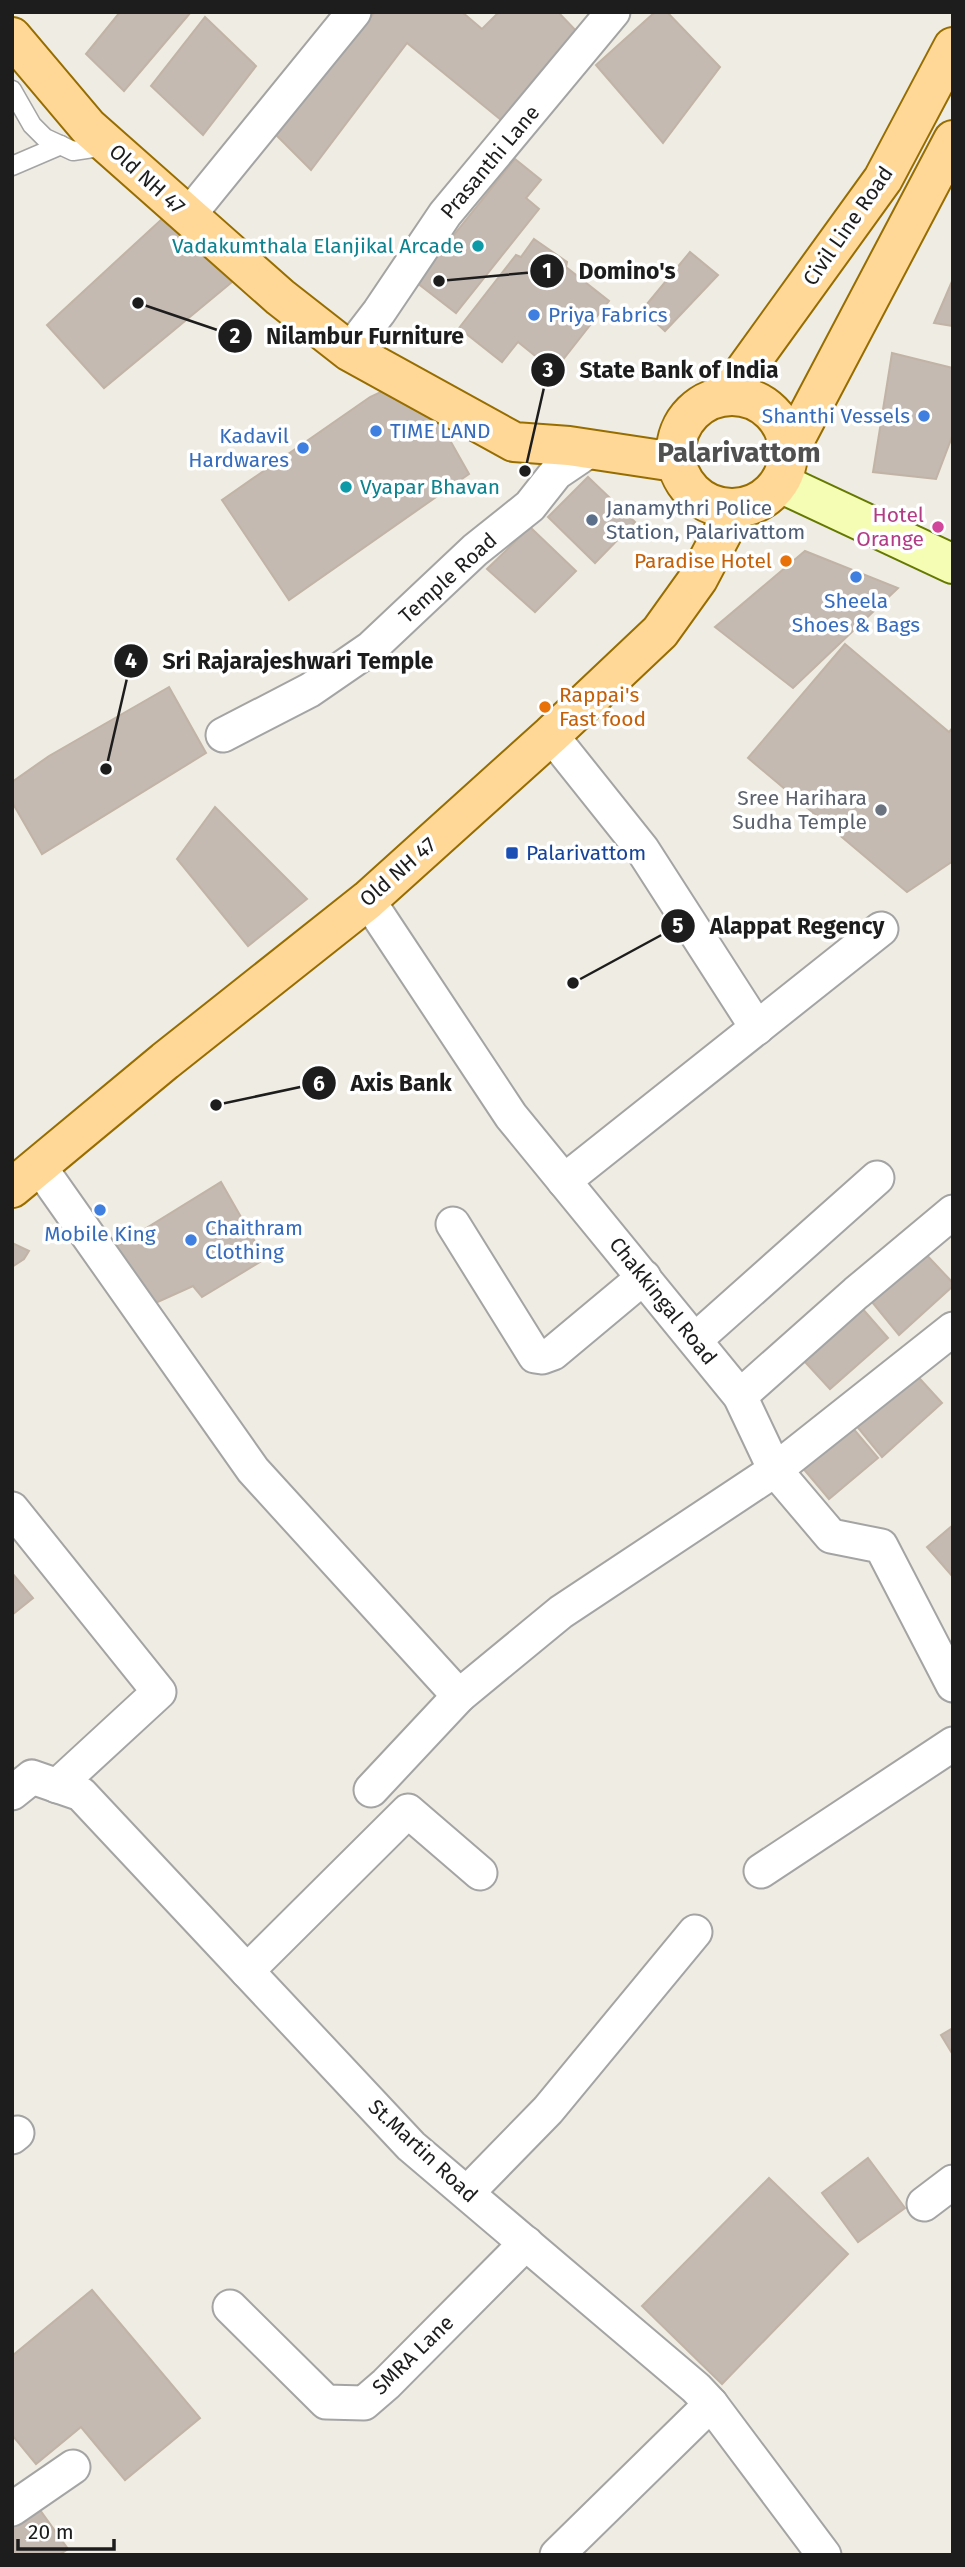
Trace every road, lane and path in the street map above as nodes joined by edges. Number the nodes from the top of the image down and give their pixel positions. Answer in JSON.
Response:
{"nodes":[{"id":1,"x":354,"y":12,"type":"edge"},
{"id":2,"x":613,"y":12,"type":"edge"},
{"id":3,"x":13,"y":42,"type":"edge"},
{"id":4,"x":953,"y":47,"type":"edge"},
{"id":5,"x":12,"y":90,"type":"edge"},
{"id":6,"x":953,"y":140,"type":"edge"},
{"id":7,"x":61,"y":145,"type":"junction"},
{"id":8,"x":110,"y":146,"type":"junction"},
{"id":9,"x":12,"y":166,"type":"edge"},
{"id":10,"x":188,"y":216,"type":"junction"},
{"id":11,"x":349,"y":351,"type":"junction"},
{"id":12,"x":727,"y":395,"type":"junction"},
{"id":13,"x":590,"y":450,"type":"junction"},
{"id":14,"x":676,"y":462,"type":"junction"},
{"id":15,"x":785,"y":467,"type":"junction"},
{"id":16,"x":735,"y":509,"type":"junction"},
{"id":17,"x":953,"y":564,"type":"edge"},
{"id":18,"x":223,"y":735,"type":"dead end"},
{"id":19,"x":551,"y":735,"type":"junction"},
{"id":20,"x":368,"y":900,"type":"junction"},
{"id":21,"x":881,"y":929,"type":"dead end"},
{"id":22,"x":757,"y":1028,"type":"junction"},
{"id":23,"x":26,"y":1177,"type":"edge"},
{"id":24,"x":877,"y":1178,"type":"dead end"},
{"id":25,"x":564,"y":1181,"type":"junction"},
{"id":26,"x":953,"y":1212,"type":"edge"},
{"id":27,"x":453,"y":1224,"type":"dead end"},
{"id":28,"x":644,"y":1277,"type":"junction"},
{"id":29,"x":953,"y":1329,"type":"edge"},
{"id":30,"x":695,"y":1340,"type":"junction"},
{"id":31,"x":740,"y":1396,"type":"junction"},
{"id":32,"x":775,"y":1470,"type":"junction"},
{"id":33,"x":12,"y":1509,"type":"edge"},
{"id":34,"x":943,"y":1644,"type":"edge"},
{"id":35,"x":953,"y":1685,"type":"edge"},
{"id":36,"x":459,"y":1696,"type":"junction"},
{"id":37,"x":953,"y":1744,"type":"edge"},
{"id":38,"x":57,"y":1786,"type":"junction"},
{"id":39,"x":371,"y":1790,"type":"dead end"},
{"id":40,"x":12,"y":1793,"type":"edge"},
{"id":41,"x":761,"y":1871,"type":"dead end"},
{"id":42,"x":480,"y":1873,"type":"dead end"},
{"id":43,"x":695,"y":1932,"type":"dead end"},
{"id":44,"x":247,"y":1971,"type":"junction"},
{"id":45,"x":953,"y":2182,"type":"edge"},
{"id":46,"x":467,"y":2193,"type":"junction"},
{"id":47,"x":924,"y":2204,"type":"dead end"},
{"id":48,"x":526,"y":2243,"type":"junction"},
{"id":49,"x":230,"y":2307,"type":"dead end"},
{"id":50,"x":711,"y":2404,"type":"junction"},
{"id":51,"x":73,"y":2467,"type":"dead end"},
{"id":52,"x":12,"y":2509,"type":"edge"},
{"id":53,"x":557,"y":2555,"type":"edge"},
{"id":54,"x":824,"y":2555,"type":"edge"}],
"edges":[{"from":1,"to":10,"type":"street"},
{"from":2,"to":11,"type":"street","name":"Prasanthi Lane"},
{"from":3,"to":8,"type":"main road","name":"Old NH 47"},
{"from":4,"to":12,"type":"main road","name":"Civil Line Road"},
{"from":5,"to":7,"type":"lane"},
{"from":6,"to":15,"type":"main road"},
{"from":7,"to":8,"type":"lane"},
{"from":7,"to":9,"type":"lane"},
{"from":8,"to":10,"type":"main road","name":"Old NH 47"},
{"from":10,"to":11,"type":"main road","name":"Old NH 47"},
{"from":11,"to":13,"type":"main road","name":"Old NH 47"},
{"from":12,"to":14,"type":"main road"},
{"from":12,"to":15,"type":"main road"},
{"from":13,"to":14,"type":"main road","name":"Old NH 47"},
{"from":13,"to":18,"type":"street","name":"Temple Road"},
{"from":14,"to":16,"type":"main road"},
{"from":15,"to":16,"type":"main road"},
{"from":15,"to":17,"type":"main road"},
{"from":16,"to":19,"type":"main road","name":"Old NH 47"},
{"from":19,"to":20,"type":"main road","name":"Old NH 47"},
{"from":19,"to":22,"type":"street"},
{"from":20,"to":23,"type":"main road","name":"Old NH 47"},
{"from":20,"to":25,"type":"street","name":"Chakkingal Road"},
{"from":21,"to":22,"type":"street"},
{"from":22,"to":25,"type":"street"},
{"from":23,"to":36,"type":"street"},
{"from":24,"to":30,"type":"street"},
{"from":25,"to":28,"type":"street","name":"Chakkingal Road"},
{"from":26,"to":31,"type":"street"},
{"from":27,"to":28,"type":"street"},
{"from":28,"to":30,"type":"street","name":"Chakkingal Road"},
{"from":29,"to":32,"type":"street"},
{"from":30,"to":31,"type":"street","name":"Chakkingal Road"},
{"from":31,"to":32,"type":"street","name":"Chakkingal Road"},
{"from":32,"to":34,"type":"street","name":"Chakkingal Road"},
{"from":32,"to":36,"type":"street"},
{"from":33,"to":38,"type":"street"},
{"from":34,"to":35,"type":"street","name":"Chakkingal Road"},
{"from":36,"to":39,"type":"street"},
{"from":37,"to":41,"type":"street"},
{"from":38,"to":40,"type":"street","name":"St.Martin Road"},
{"from":38,"to":44,"type":"street","name":"St.Martin Road"},
{"from":42,"to":44,"type":"street"},
{"from":43,"to":46,"type":"street"},
{"from":44,"to":46,"type":"street","name":"St.Martin Road"},
{"from":45,"to":47,"type":"street"},
{"from":46,"to":48,"type":"street","name":"St.Martin Road"},
{"from":48,"to":49,"type":"street","name":"SMRA Lane"},
{"from":48,"to":50,"type":"street","name":"St.Martin Road"},
{"from":50,"to":53,"type":"street"},
{"from":50,"to":54,"type":"street","name":"St.Martin Road"},
{"from":51,"to":52,"type":"street"}]}
